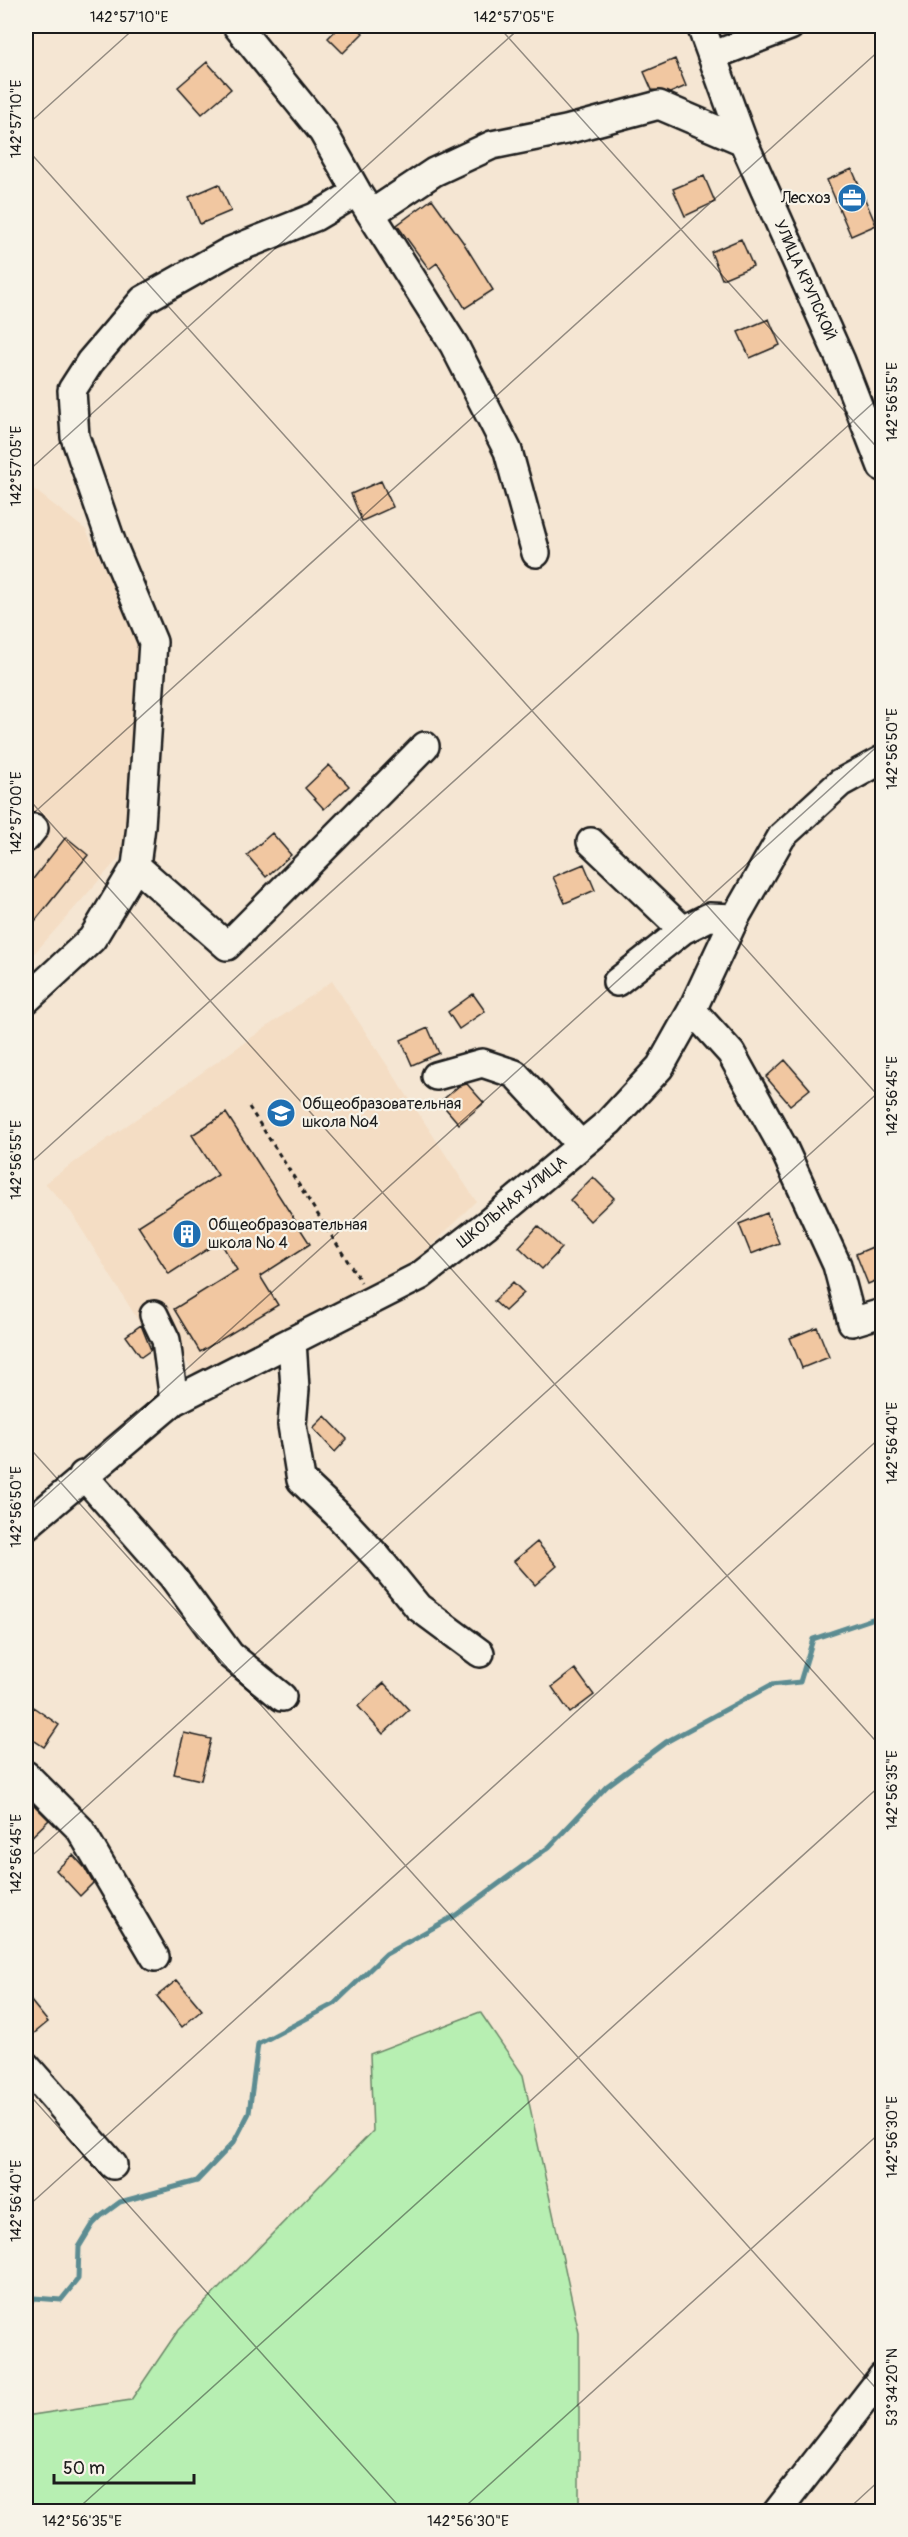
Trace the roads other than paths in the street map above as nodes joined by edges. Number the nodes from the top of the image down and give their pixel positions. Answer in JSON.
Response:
{"nodes":[{"id":1,"x":237,"y":26,"type":"edge"},
{"id":2,"x":701,"y":26,"type":"edge"},
{"id":3,"x":790,"y":26,"type":"edge"},
{"id":4,"x":714,"y":56,"type":"junction"},
{"id":5,"x":742,"y":141,"type":"junction"},
{"id":6,"x":364,"y":203,"type":"junction"},
{"id":7,"x":882,"y":467,"type":"edge"},
{"id":8,"x":536,"y":553,"type":"dead end"},
{"id":9,"x":425,"y":746,"type":"dead end"},
{"id":10,"x":882,"y":760,"type":"edge"},
{"id":11,"x":591,"y":842,"type":"dead end"},
{"id":12,"x":136,"y":866,"type":"junction"},
{"id":13,"x":735,"y":918,"type":"junction"},
{"id":14,"x":683,"y":930,"type":"junction"},
{"id":15,"x":618,"y":981,"type":"dead end"},
{"id":16,"x":26,"y":1000,"type":"edge"},
{"id":17,"x":692,"y":1010,"type":"junction"},
{"id":18,"x":436,"y":1076,"type":"dead end"},
{"id":19,"x":581,"y":1145,"type":"junction"},
{"id":20,"x":882,"y":1313,"type":"edge"},
{"id":21,"x":154,"y":1315,"type":"dead end"},
{"id":22,"x":291,"y":1341,"type":"junction"},
{"id":23,"x":174,"y":1401,"type":"junction"},
{"id":24,"x":83,"y":1475,"type":"junction"},
{"id":25,"x":26,"y":1526,"type":"edge"},
{"id":26,"x":480,"y":1653,"type":"dead end"},
{"id":27,"x":282,"y":1697,"type":"dead end"},
{"id":28,"x":26,"y":1774,"type":"edge"},
{"id":29,"x":155,"y":1957,"type":"dead end"},
{"id":30,"x":26,"y":2066,"type":"edge"},
{"id":31,"x":113,"y":2165,"type":"dead end"},
{"id":32,"x":882,"y":2377,"type":"edge"},
{"id":33,"x":777,"y":2511,"type":"edge"}],
"edges":[{"from":1,"to":6,"type":"street"},
{"from":2,"to":4,"type":"street","name":"УЛИЦА КРУПСКОЙ"},
{"from":3,"to":4,"type":"street"},
{"from":4,"to":5,"type":"street","name":"УЛИЦА КРУПСКОЙ"},
{"from":5,"to":6,"type":"street"},
{"from":5,"to":7,"type":"street","name":"УЛИЦА КРУПСКОЙ"},
{"from":6,"to":8,"type":"street"},
{"from":6,"to":12,"type":"street"},
{"from":9,"to":12,"type":"street"},
{"from":10,"to":13,"type":"street","name":"ШКОЛЬНАЯ УЛИЦА"},
{"from":11,"to":14,"type":"street"},
{"from":12,"to":16,"type":"street"},
{"from":13,"to":14,"type":"street"},
{"from":13,"to":17,"type":"street","name":"ШКОЛЬНАЯ УЛИЦА"},
{"from":14,"to":15,"type":"street"},
{"from":17,"to":19,"type":"street","name":"ШКОЛЬНАЯ УЛИЦА"},
{"from":17,"to":20,"type":"street"},
{"from":18,"to":19,"type":"street"},
{"from":19,"to":22,"type":"street","name":"ШКОЛЬНАЯ УЛИЦА"},
{"from":21,"to":23,"type":"street"},
{"from":22,"to":23,"type":"street","name":"ШКОЛЬНАЯ УЛИЦА"},
{"from":22,"to":26,"type":"street"},
{"from":23,"to":24,"type":"street","name":"ШКОЛЬНАЯ УЛИЦА"},
{"from":24,"to":25,"type":"street","name":"ШКОЛЬНАЯ УЛИЦА"},
{"from":24,"to":27,"type":"street"},
{"from":28,"to":29,"type":"street"},
{"from":30,"to":31,"type":"street"},
{"from":32,"to":33,"type":"street"}]}
